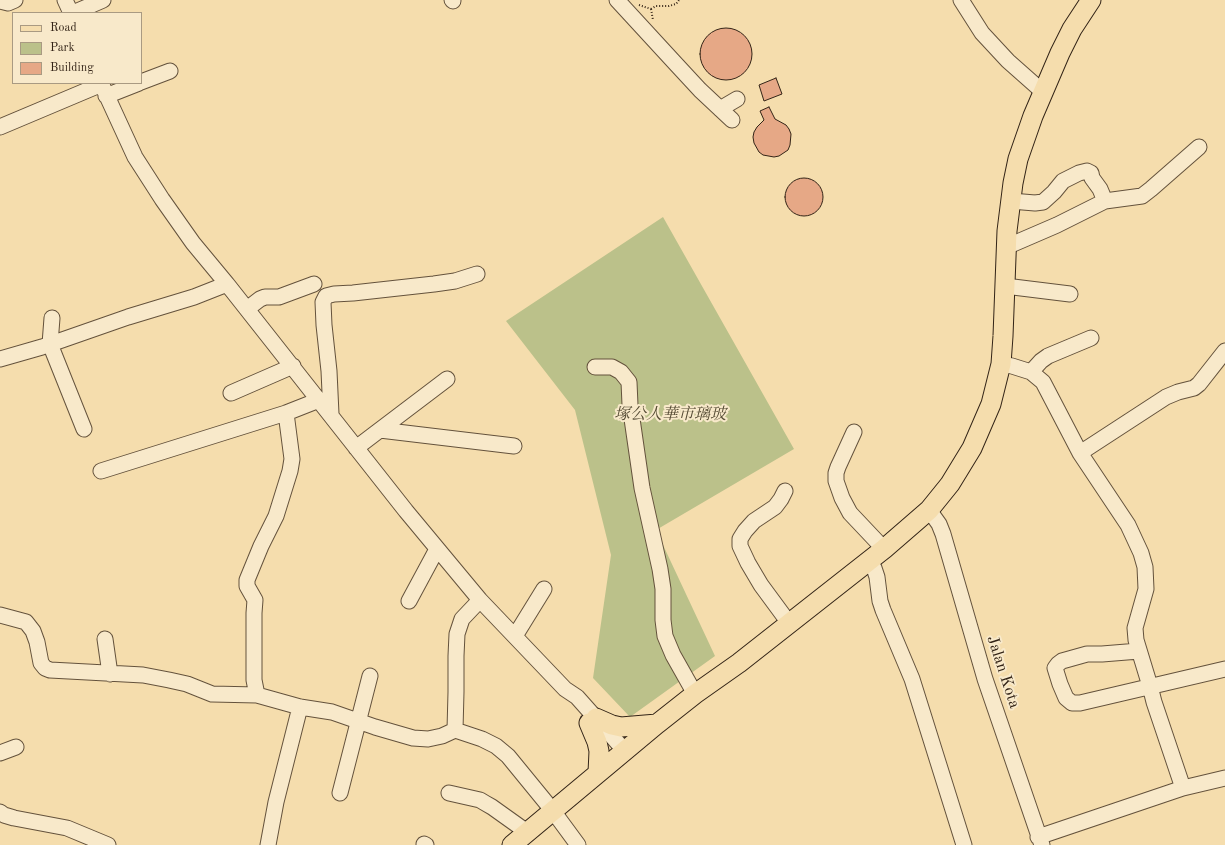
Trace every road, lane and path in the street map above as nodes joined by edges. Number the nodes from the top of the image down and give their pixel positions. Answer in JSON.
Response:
{"nodes":[{"id":1,"x":15,"y":0,"type":"edge"},
{"id":2,"x":65,"y":0,"type":"edge"},
{"id":3,"x":102,"y":0,"type":"edge"},
{"id":4,"x":617,"y":0,"type":"edge"},
{"id":5,"x":679,"y":0,"type":"edge"},
{"id":6,"x":961,"y":0,"type":"edge"},
{"id":7,"x":1091,"y":0,"type":"edge"},
{"id":8,"x":0,"y":1,"type":"edge"},
{"id":9,"x":651,"y":9,"type":"dead end"},
{"id":10,"x":71,"y":12,"type":"edge"},
{"id":11,"x":74,"y":12,"type":"edge"},
{"id":12,"x":170,"y":71,"type":"dead end"},
{"id":13,"x":142,"y":82,"type":"edge"},
{"id":14,"x":133,"y":84,"type":"edge"},
{"id":15,"x":103,"y":88,"type":"edge"},
{"id":16,"x":1043,"y":92,"type":"junction"},
{"id":17,"x":737,"y":99,"type":"dead end"},
{"id":18,"x":720,"y":109,"type":"junction"},
{"id":19,"x":732,"y":120,"type":"dead end"},
{"id":20,"x":0,"y":127,"type":"edge"},
{"id":21,"x":1199,"y":147,"type":"dead end"},
{"id":22,"x":1011,"y":201,"type":"junction"},
{"id":23,"x":1105,"y":201,"type":"junction"},
{"id":24,"x":1006,"y":247,"type":"junction"},
{"id":25,"x":477,"y":274,"type":"dead end"},
{"id":26,"x":227,"y":284,"type":"junction"},
{"id":27,"x":314,"y":284,"type":"dead end"},
{"id":28,"x":1005,"y":286,"type":"junction"},
{"id":29,"x":1070,"y":294,"type":"dead end"},
{"id":30,"x":247,"y":309,"type":"junction"},
{"id":31,"x":52,"y":318,"type":"dead end"},
{"id":32,"x":1092,"y":338,"type":"dead end"},
{"id":33,"x":50,"y":344,"type":"junction"},
{"id":34,"x":1225,"y":351,"type":"edge"},
{"id":35,"x":0,"y":359,"type":"edge"},
{"id":36,"x":1001,"y":364,"type":"junction"},
{"id":37,"x":293,"y":366,"type":"junction"},
{"id":38,"x":595,"y":367,"type":"dead end"},
{"id":39,"x":1031,"y":372,"type":"junction"},
{"id":40,"x":447,"y":379,"type":"dead end"},
{"id":41,"x":231,"y":393,"type":"dead end"},
{"id":42,"x":319,"y":400,"type":"junction"},
{"id":43,"x":286,"y":413,"type":"junction"},
{"id":44,"x":331,"y":414,"type":"junction"},
{"id":45,"x":84,"y":429,"type":"dead end"},
{"id":46,"x":380,"y":430,"type":"junction"},
{"id":47,"x":854,"y":432,"type":"dead end"},
{"id":48,"x":514,"y":446,"type":"dead end"},
{"id":49,"x":356,"y":448,"type":"junction"},
{"id":50,"x":1080,"y":453,"type":"junction"},
{"id":51,"x":101,"y":470,"type":"dead end"},
{"id":52,"x":785,"y":491,"type":"dead end"},
{"id":53,"x":929,"y":510,"type":"junction"},
{"id":54,"x":437,"y":549,"type":"junction"},
{"id":55,"x":884,"y":549,"type":"junction"},
{"id":56,"x":869,"y":561,"type":"junction"},
{"id":57,"x":544,"y":590,"type":"dead end"},
{"id":58,"x":480,"y":600,"type":"junction"},
{"id":59,"x":409,"y":601,"type":"dead end"},
{"id":60,"x":0,"y":615,"type":"edge"},
{"id":61,"x":788,"y":623,"type":"junction"},
{"id":62,"x":515,"y":636,"type":"junction"},
{"id":63,"x":105,"y":639,"type":"dead end"},
{"id":64,"x":1139,"y":651,"type":"junction"},
{"id":65,"x":1225,"y":669,"type":"edge"},
{"id":66,"x":110,"y":674,"type":"junction"},
{"id":67,"x":370,"y":676,"type":"dead end"},
{"id":68,"x":1150,"y":686,"type":"junction"},
{"id":69,"x":695,"y":694,"type":"junction"},
{"id":70,"x":257,"y":695,"type":"junction"},
{"id":71,"x":300,"y":708,"type":"junction"},
{"id":72,"x":592,"y":721,"type":"junction"},
{"id":73,"x":358,"y":722,"type":"junction"},
{"id":74,"x":657,"y":724,"type":"junction"},
{"id":75,"x":455,"y":730,"type":"junction"},
{"id":76,"x":16,"y":747,"type":"dead end"},
{"id":77,"x":0,"y":753,"type":"edge"},
{"id":78,"x":621,"y":754,"type":"junction"},
{"id":79,"x":598,"y":774,"type":"junction"},
{"id":80,"x":1225,"y":778,"type":"edge"},
{"id":81,"x":1183,"y":788,"type":"junction"},
{"id":82,"x":340,"y":792,"type":"dead end"},
{"id":83,"x":450,"y":793,"type":"dead end"},
{"id":84,"x":553,"y":811,"type":"junction"},
{"id":85,"x":0,"y":812,"type":"edge"},
{"id":86,"x":527,"y":832,"type":"junction"},
{"id":87,"x":1040,"y":841,"type":"edge"},
{"id":88,"x":108,"y":845,"type":"edge"},
{"id":89,"x":268,"y":845,"type":"edge"},
{"id":90,"x":512,"y":845,"type":"edge"},
{"id":91,"x":578,"y":845,"type":"edge"},
{"id":92,"x":964,"y":845,"type":"edge"}],
"edges":[{"from":1,"to":8,"type":"street"},
{"from":2,"to":10,"type":"street"},
{"from":3,"to":11,"type":"street"},
{"from":4,"to":18,"type":"street"},
{"from":5,"to":9,"type":"path"},
{"from":6,"to":16,"type":"street"},
{"from":7,"to":16,"type":"main road"},
{"from":12,"to":13,"type":"street"},
{"from":14,"to":15,"type":"street"},
{"from":15,"to":20,"type":"street"},
{"from":15,"to":26,"type":"street"},
{"from":16,"to":22,"type":"main road"},
{"from":17,"to":18,"type":"street"},
{"from":18,"to":19,"type":"street"},
{"from":21,"to":23,"type":"street"},
{"from":22,"to":23,"type":"street"},
{"from":22,"to":24,"type":"main road"},
{"from":23,"to":24,"type":"street"},
{"from":24,"to":28,"type":"main road"},
{"from":25,"to":44,"type":"street"},
{"from":26,"to":30,"type":"street"},
{"from":26,"to":33,"type":"street"},
{"from":27,"to":30,"type":"street"},
{"from":28,"to":29,"type":"street"},
{"from":28,"to":36,"type":"main road"},
{"from":30,"to":37,"type":"street"},
{"from":31,"to":33,"type":"street"},
{"from":32,"to":39,"type":"street"},
{"from":33,"to":35,"type":"street"},
{"from":33,"to":45,"type":"street"},
{"from":34,"to":50,"type":"street"},
{"from":36,"to":39,"type":"street"},
{"from":36,"to":53,"type":"main road"},
{"from":37,"to":41,"type":"street"},
{"from":37,"to":42,"type":"street"},
{"from":38,"to":69,"type":"street"},
{"from":39,"to":50,"type":"street"},
{"from":40,"to":46,"type":"street"},
{"from":42,"to":43,"type":"street"},
{"from":42,"to":44,"type":"street"},
{"from":43,"to":51,"type":"street"},
{"from":43,"to":70,"type":"street"},
{"from":44,"to":49,"type":"street"},
{"from":46,"to":48,"type":"street"},
{"from":46,"to":49,"type":"street"},
{"from":47,"to":55,"type":"street"},
{"from":49,"to":54,"type":"street"},
{"from":50,"to":64,"type":"street"},
{"from":52,"to":61,"type":"street"},
{"from":53,"to":55,"type":"main road"},
{"from":53,"to":87,"type":"street","name":"Jalan Kota"},
{"from":54,"to":58,"type":"street"},
{"from":54,"to":59,"type":"street"},
{"from":55,"to":56,"type":"main road"},
{"from":56,"to":61,"type":"main road"},
{"from":56,"to":92,"type":"street"},
{"from":57,"to":62,"type":"street"},
{"from":58,"to":62,"type":"street"},
{"from":58,"to":75,"type":"street"},
{"from":60,"to":66,"type":"street"},
{"from":61,"to":69,"type":"main road"},
{"from":62,"to":72,"type":"street"},
{"from":63,"to":66,"type":"street"},
{"from":64,"to":68,"type":"street"},
{"from":64,"to":68,"type":"street"},
{"from":65,"to":68,"type":"street"},
{"from":66,"to":70,"type":"street"},
{"from":67,"to":73,"type":"street"},
{"from":68,"to":81,"type":"street"},
{"from":69,"to":74,"type":"main road"},
{"from":70,"to":71,"type":"street"},
{"from":71,"to":73,"type":"street"},
{"from":71,"to":89,"type":"street"},
{"from":72,"to":74,"type":"main road"},
{"from":72,"to":78,"type":"street"},
{"from":72,"to":79,"type":"main road"},
{"from":73,"to":75,"type":"street"},
{"from":73,"to":82,"type":"street"},
{"from":74,"to":78,"type":"main road"},
{"from":75,"to":84,"type":"street"},
{"from":76,"to":77,"type":"street"},
{"from":78,"to":79,"type":"main road"},
{"from":79,"to":84,"type":"main road"},
{"from":80,"to":81,"type":"street"},
{"from":81,"to":87,"type":"street"},
{"from":83,"to":86,"type":"street"},
{"from":84,"to":86,"type":"main road"},
{"from":84,"to":91,"type":"street"},
{"from":85,"to":88,"type":"street"},
{"from":86,"to":90,"type":"main road"}]}
